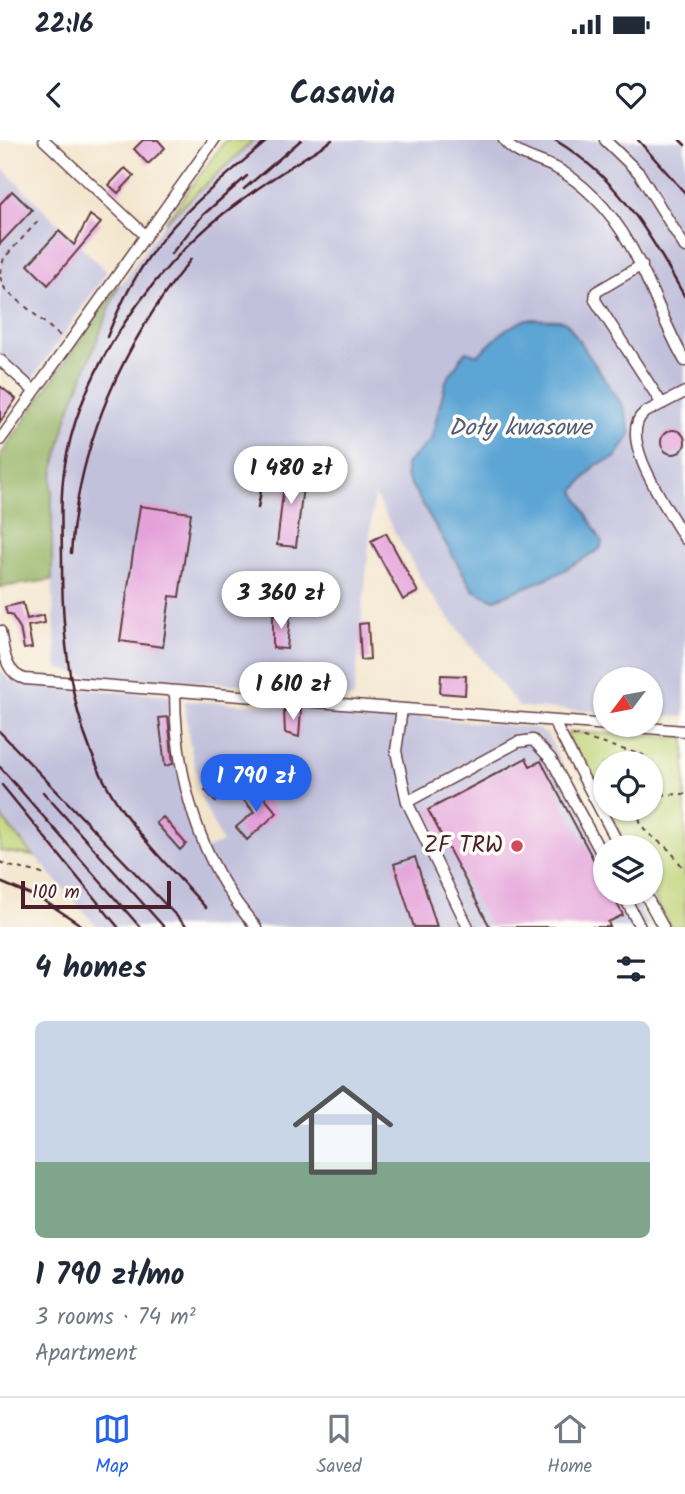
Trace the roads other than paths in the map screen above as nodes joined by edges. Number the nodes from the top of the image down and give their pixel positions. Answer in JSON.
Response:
{"nodes":[{"id":1,"x":44,"y":140,"type":"edge"},
{"id":2,"x":214,"y":140,"type":"edge"},
{"id":3,"x":504,"y":140,"type":"edge"},
{"id":4,"x":605,"y":140,"type":"edge"},
{"id":5,"x":145,"y":234,"type":"junction"},
{"id":6,"x":685,"y":247,"type":"edge"},
{"id":7,"x":642,"y":265,"type":"junction"},
{"id":8,"x":0,"y":360,"type":"edge"},
{"id":9,"x":685,"y":361,"type":"edge"},
{"id":10,"x":33,"y":390,"type":"junction"},
{"id":11,"x":685,"y":392,"type":"edge"},
{"id":12,"x":662,"y":404,"type":"junction"},
{"id":13,"x":0,"y":440,"type":"edge"},
{"id":14,"x":685,"y":539,"type":"edge"},
{"id":15,"x":0,"y":631,"type":"edge"},
{"id":16,"x":175,"y":691,"type":"junction"},
{"id":17,"x":402,"y":709,"type":"junction"},
{"id":18,"x":554,"y":722,"type":"junction"},
{"id":19,"x":685,"y":731,"type":"edge"},
{"id":20,"x":407,"y":802,"type":"junction"},
{"id":21,"x":614,"y":835,"type":"edge"},
{"id":22,"x":593,"y":838,"type":"edge"},
{"id":23,"x":629,"y":905,"type":"edge"},
{"id":24,"x":652,"y":905,"type":"edge"},
{"id":25,"x":257,"y":927,"type":"edge"},
{"id":26,"x":468,"y":927,"type":"edge"},
{"id":27,"x":640,"y":927,"type":"edge"},
{"id":28,"x":663,"y":927,"type":"edge"}],
"edges":[{"from":1,"to":5,"type":"street"},
{"from":2,"to":5,"type":"street"},
{"from":3,"to":7,"type":"street"},
{"from":4,"to":6,"type":"street"},
{"from":5,"to":10,"type":"street"},
{"from":7,"to":9,"type":"street"},
{"from":7,"to":12,"type":"street"},
{"from":8,"to":10,"type":"street"},
{"from":10,"to":13,"type":"street"},
{"from":11,"to":12,"type":"street"},
{"from":12,"to":14,"type":"street"},
{"from":15,"to":16,"type":"street"},
{"from":16,"to":17,"type":"street"},
{"from":16,"to":25,"type":"street"},
{"from":17,"to":18,"type":"street"},
{"from":17,"to":20,"type":"street"},
{"from":18,"to":19,"type":"street"},
{"from":18,"to":21,"type":"street"},
{"from":20,"to":22,"type":"street"},
{"from":20,"to":26,"type":"street"},
{"from":23,"to":27,"type":"street"},
{"from":24,"to":28,"type":"street"}]}
